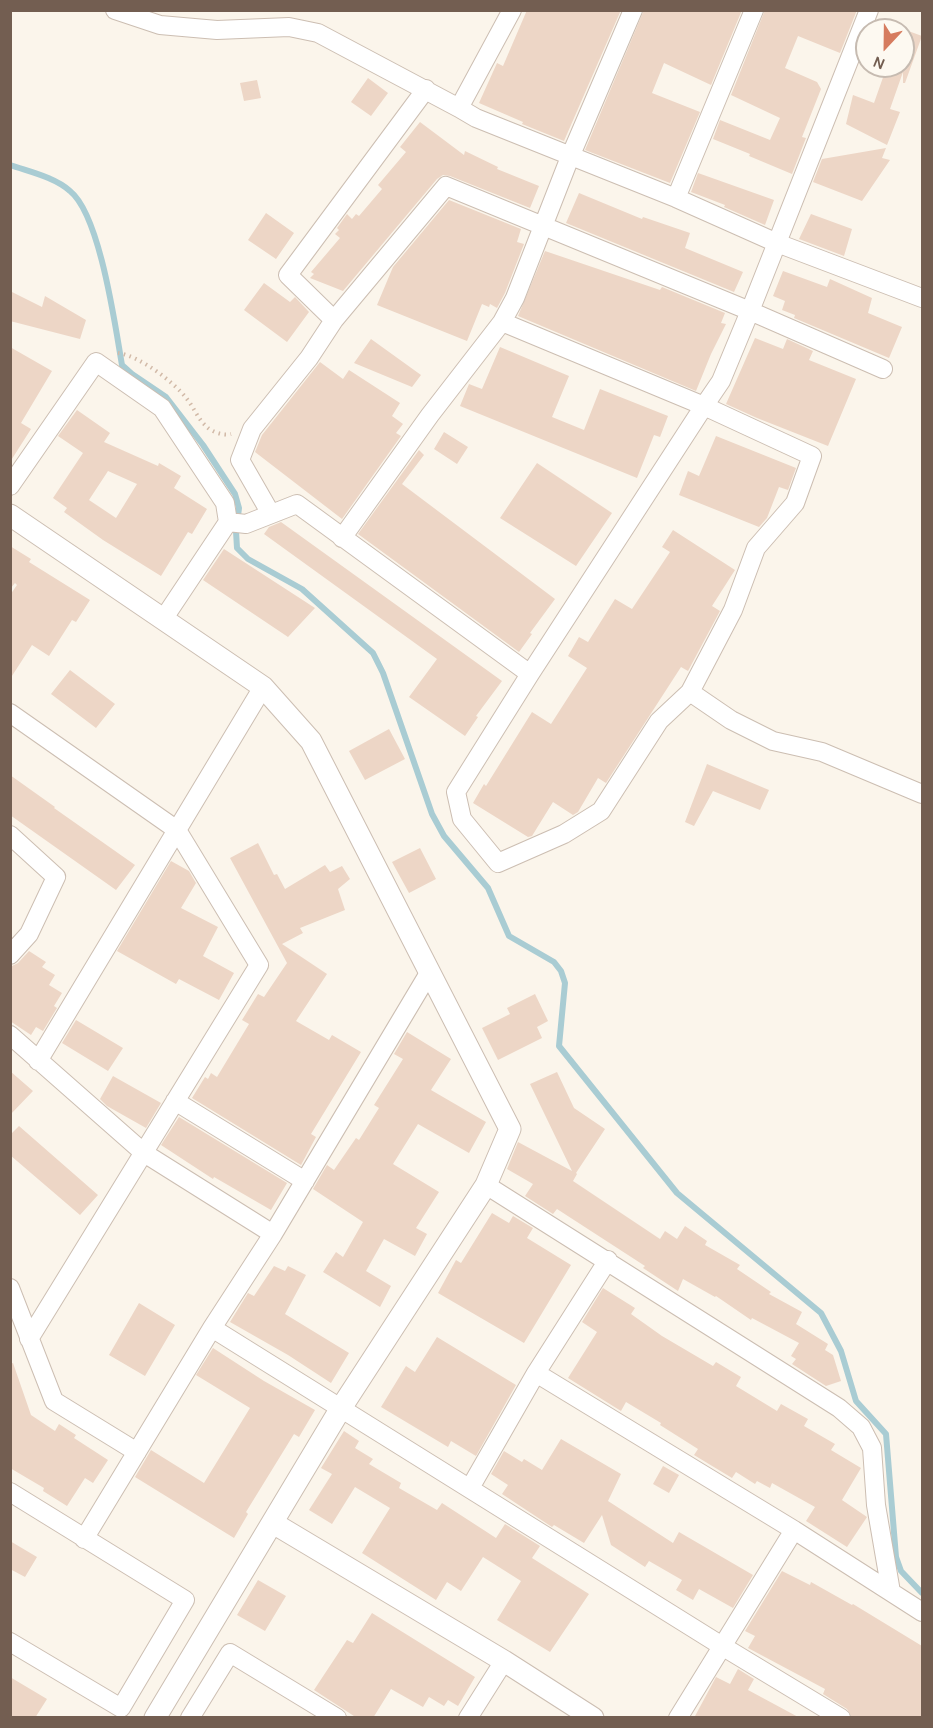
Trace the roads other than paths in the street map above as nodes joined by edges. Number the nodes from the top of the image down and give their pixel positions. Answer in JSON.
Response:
{"nodes":[{"id":1,"x":115,"y":10,"type":"edge"},
{"id":2,"x":512,"y":10,"type":"edge"},
{"id":3,"x":633,"y":10,"type":"edge"},
{"id":4,"x":754,"y":10,"type":"edge"},
{"id":5,"x":869,"y":10,"type":"edge"},
{"id":6,"x":426,"y":90,"type":"junction"},
{"id":7,"x":459,"y":108,"type":"junction"},
{"id":8,"x":570,"y":157,"type":"junction"},
{"id":9,"x":676,"y":198,"type":"junction"},
{"id":10,"x":543,"y":226,"type":"junction"},
{"id":11,"x":777,"y":243,"type":"junction"},
{"id":12,"x":922,"y":298,"type":"edge"},
{"id":13,"x":750,"y":311,"type":"junction"},
{"id":14,"x":334,"y":321,"type":"junction"},
{"id":15,"x":502,"y":322,"type":"junction"},
{"id":16,"x":883,"y":369,"type":"dead end"},
{"id":17,"x":704,"y":406,"type":"junction"},
{"id":18,"x":10,"y":486,"type":"edge"},
{"id":19,"x":272,"y":514,"type":"junction"},
{"id":20,"x":10,"y":515,"type":"edge"},
{"id":21,"x":237,"y":523,"type":"junction"},
{"id":22,"x":342,"y":538,"type":"junction"},
{"id":23,"x":164,"y":618,"type":"junction"},
{"id":24,"x":530,"y":674,"type":"junction"},
{"id":25,"x":263,"y":687,"type":"junction"},
{"id":26,"x":690,"y":692,"type":"junction"},
{"id":27,"x":10,"y":713,"type":"edge"},
{"id":28,"x":922,"y":794,"type":"edge"},
{"id":29,"x":177,"y":830,"type":"junction"},
{"id":30,"x":10,"y":835,"type":"edge"},
{"id":31,"x":10,"y":955,"type":"edge"},
{"id":32,"x":429,"y":973,"type":"junction"},
{"id":33,"x":10,"y":1035,"type":"edge"},
{"id":34,"x":39,"y":1061,"type":"junction"},
{"id":35,"x":175,"y":1101,"type":"junction"},
{"id":36,"x":144,"y":1153,"type":"junction"},
{"id":37,"x":305,"y":1181,"type":"junction"},
{"id":38,"x":486,"y":1185,"type":"junction"},
{"id":39,"x":273,"y":1234,"type":"junction"},
{"id":40,"x":608,"y":1260,"type":"junction"},
{"id":41,"x":10,"y":1288,"type":"edge"},
{"id":42,"x":212,"y":1328,"type":"junction"},
{"id":43,"x":29,"y":1339,"type":"junction"},
{"id":44,"x":536,"y":1373,"type":"junction"},
{"id":45,"x":341,"y":1408,"type":"junction"},
{"id":46,"x":137,"y":1452,"type":"junction"},
{"id":47,"x":470,"y":1488,"type":"junction"},
{"id":48,"x":10,"y":1492,"type":"edge"},
{"id":49,"x":273,"y":1523,"type":"junction"},
{"id":50,"x":794,"y":1530,"type":"junction"},
{"id":51,"x":84,"y":1539,"type":"junction"},
{"id":52,"x":891,"y":1592,"type":"junction"},
{"id":53,"x":922,"y":1612,"type":"edge"},
{"id":54,"x":10,"y":1642,"type":"edge"},
{"id":55,"x":722,"y":1646,"type":"junction"},
{"id":56,"x":504,"y":1661,"type":"junction"},
{"id":57,"x":155,"y":1718,"type":"edge"},
{"id":58,"x":190,"y":1718,"type":"edge"},
{"id":59,"x":337,"y":1718,"type":"edge"},
{"id":60,"x":468,"y":1718,"type":"edge"},
{"id":61,"x":593,"y":1718,"type":"edge"},
{"id":62,"x":678,"y":1718,"type":"edge"},
{"id":63,"x":841,"y":1718,"type":"edge"}],
"edges":[{"from":1,"to":6,"type":"street"},
{"from":2,"to":7,"type":"street"},
{"from":3,"to":8,"type":"street"},
{"from":4,"to":9,"type":"street"},
{"from":5,"to":11,"type":"street"},
{"from":6,"to":7,"type":"street"},
{"from":6,"to":14,"type":"street"},
{"from":7,"to":8,"type":"street"},
{"from":8,"to":9,"type":"street"},
{"from":8,"to":10,"type":"street"},
{"from":9,"to":11,"type":"street"},
{"from":10,"to":13,"type":"street"},
{"from":10,"to":14,"type":"street"},
{"from":10,"to":15,"type":"street"},
{"from":11,"to":12,"type":"street"},
{"from":11,"to":13,"type":"street"},
{"from":13,"to":16,"type":"street"},
{"from":13,"to":17,"type":"street"},
{"from":14,"to":19,"type":"street"},
{"from":15,"to":17,"type":"street"},
{"from":15,"to":22,"type":"street"},
{"from":17,"to":24,"type":"street"},
{"from":17,"to":26,"type":"street"},
{"from":18,"to":21,"type":"street"},
{"from":19,"to":21,"type":"street"},
{"from":19,"to":22,"type":"street"},
{"from":20,"to":23,"type":"street"},
{"from":21,"to":23,"type":"street"},
{"from":22,"to":24,"type":"street"},
{"from":23,"to":25,"type":"street"},
{"from":24,"to":26,"type":"street"},
{"from":25,"to":29,"type":"street"},
{"from":25,"to":32,"type":"street"},
{"from":26,"to":28,"type":"street"},
{"from":27,"to":29,"type":"street"},
{"from":29,"to":34,"type":"street"},
{"from":29,"to":35,"type":"street"},
{"from":30,"to":31,"type":"street"},
{"from":32,"to":37,"type":"street"},
{"from":32,"to":38,"type":"street"},
{"from":33,"to":34,"type":"street"},
{"from":34,"to":36,"type":"street"},
{"from":35,"to":36,"type":"street"},
{"from":35,"to":37,"type":"street"},
{"from":36,"to":39,"type":"street"},
{"from":36,"to":43,"type":"street"},
{"from":37,"to":39,"type":"street"},
{"from":38,"to":40,"type":"street"},
{"from":38,"to":45,"type":"street"},
{"from":39,"to":42,"type":"street"},
{"from":40,"to":44,"type":"street"},
{"from":40,"to":52,"type":"street"},
{"from":41,"to":43,"type":"street"},
{"from":42,"to":45,"type":"street"},
{"from":42,"to":46,"type":"street"},
{"from":43,"to":46,"type":"street"},
{"from":44,"to":47,"type":"street"},
{"from":44,"to":50,"type":"street"},
{"from":45,"to":47,"type":"street"},
{"from":45,"to":49,"type":"street"},
{"from":46,"to":51,"type":"street"},
{"from":47,"to":55,"type":"street"},
{"from":48,"to":51,"type":"street"},
{"from":49,"to":56,"type":"street"},
{"from":49,"to":57,"type":"street"},
{"from":50,"to":52,"type":"street"},
{"from":50,"to":55,"type":"street"},
{"from":51,"to":54,"type":"street"},
{"from":52,"to":53,"type":"street"},
{"from":55,"to":62,"type":"street"},
{"from":55,"to":63,"type":"street"},
{"from":56,"to":60,"type":"street"},
{"from":56,"to":61,"type":"street"},
{"from":58,"to":59,"type":"street"}]}
